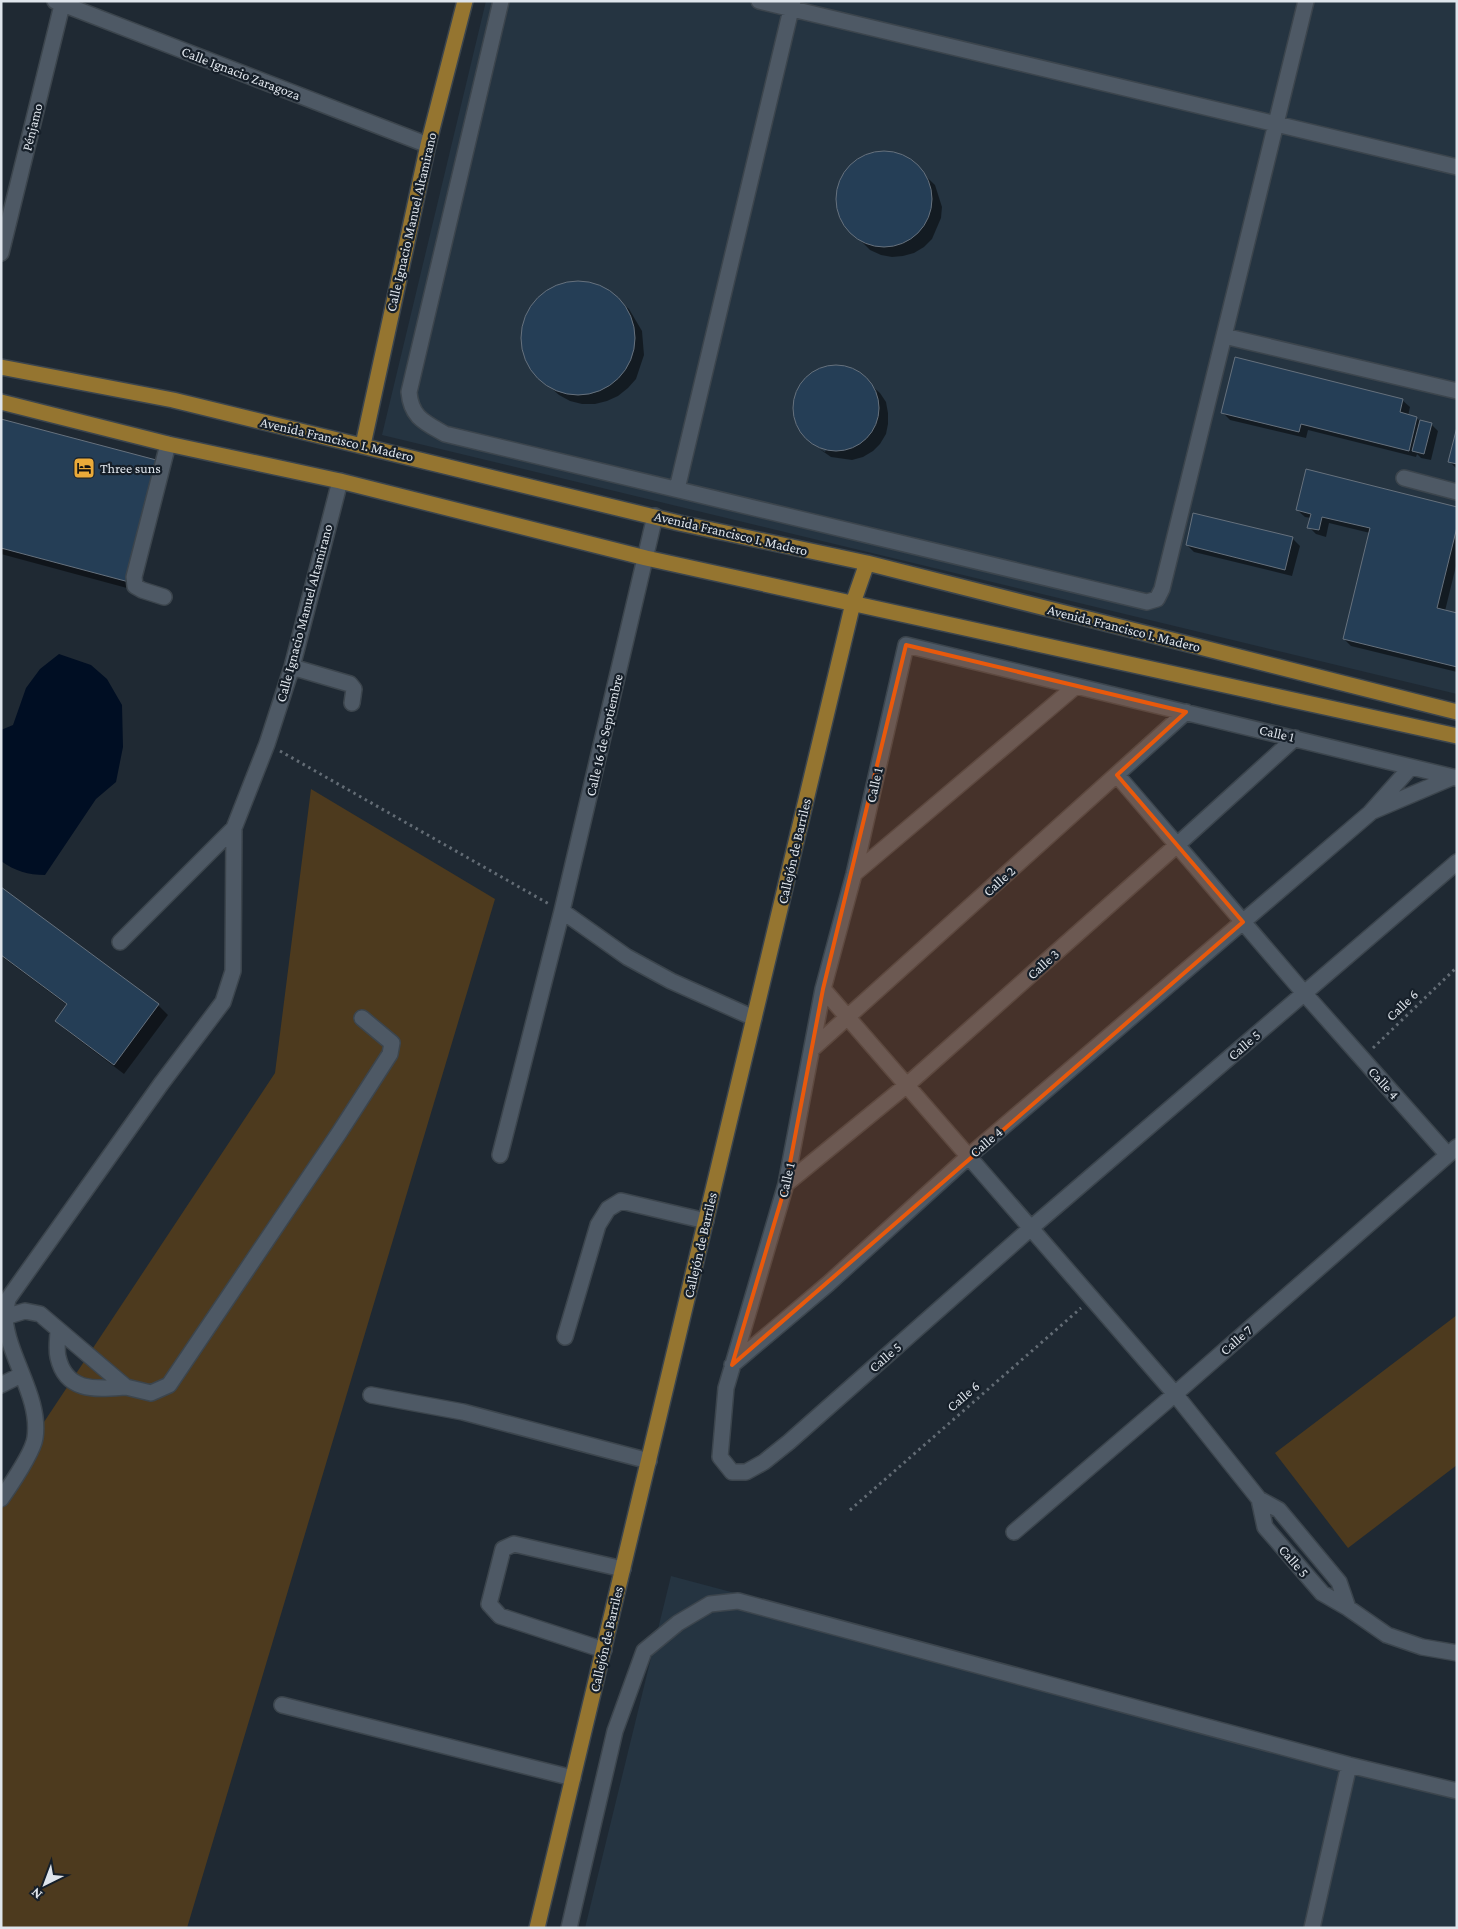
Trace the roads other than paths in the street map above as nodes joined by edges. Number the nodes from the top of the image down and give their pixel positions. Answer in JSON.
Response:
{"nodes":[{"id":1,"x":465,"y":1,"type":"edge"},
{"id":2,"x":501,"y":1,"type":"edge"},
{"id":3,"x":759,"y":1,"type":"edge"},
{"id":4,"x":1306,"y":1,"type":"edge"},
{"id":5,"x":60,"y":2,"type":"edge"},
{"id":6,"x":792,"y":5,"type":"edge"},
{"id":7,"x":1276,"y":124,"type":"junction"},
{"id":8,"x":428,"y":146,"type":"junction"},
{"id":9,"x":1457,"y":167,"type":"edge"},
{"id":10,"x":1,"y":253,"type":"edge"},
{"id":11,"x":1224,"y":336,"type":"junction"},
{"id":12,"x":1,"y":367,"type":"edge"},
{"id":13,"x":1457,"y":392,"type":"edge"},
{"id":14,"x":1,"y":402,"type":"edge"},
{"id":15,"x":168,"y":444,"type":"junction"},
{"id":16,"x":362,"y":445,"type":"junction"},
{"id":17,"x":1404,"y":478,"type":"dead end"},
{"id":18,"x":340,"y":481,"type":"junction"},
{"id":19,"x":677,"y":489,"type":"junction"},
{"id":20,"x":1457,"y":492,"type":"edge"},
{"id":21,"x":655,"y":516,"type":"junction"},
{"id":22,"x":646,"y":558,"type":"junction"},
{"id":23,"x":867,"y":563,"type":"junction"},
{"id":24,"x":164,"y":597,"type":"dead end"},
{"id":25,"x":853,"y":603,"type":"junction"},
{"id":26,"x":292,"y":667,"type":"junction"},
{"id":27,"x":1076,"y":686,"type":"junction"},
{"id":28,"x":352,"y":703,"type":"dead end"},
{"id":29,"x":1186,"y":712,"type":"junction"},
{"id":30,"x":1457,"y":712,"type":"edge"},
{"id":31,"x":1457,"y":736,"type":"edge"},
{"id":32,"x":1295,"y":738,"type":"junction"},
{"id":33,"x":1410,"y":768,"type":"junction"},
{"id":34,"x":1116,"y":775,"type":"junction"},
{"id":35,"x":1455,"y":777,"type":"edge"},
{"id":36,"x":1370,"y":813,"type":"junction"},
{"id":37,"x":234,"y":828,"type":"junction"},
{"id":38,"x":1177,"y":845,"type":"junction"},
{"id":39,"x":1457,"y":862,"type":"edge"},
{"id":40,"x":854,"y":874,"type":"junction"},
{"id":41,"x":562,"y":911,"type":"junction"},
{"id":42,"x":1242,"y":922,"type":"junction"},
{"id":43,"x":120,"y":942,"type":"dead end"},
{"id":44,"x":823,"y":989,"type":"junction"},
{"id":45,"x":1304,"y":993,"type":"junction"},
{"id":46,"x":849,"y":1016,"type":"junction"},
{"id":47,"x":362,"y":1018,"type":"dead end"},
{"id":48,"x":754,"y":1018,"type":"junction"},
{"id":49,"x":812,"y":1049,"type":"junction"},
{"id":50,"x":908,"y":1084,"type":"junction"},
{"id":51,"x":1452,"y":1150,"type":"edge"},
{"id":52,"x":500,"y":1155,"type":"dead end"},
{"id":53,"x":969,"y":1156,"type":"junction"},
{"id":54,"x":786,"y":1184,"type":"junction"},
{"id":55,"x":706,"y":1221,"type":"junction"},
{"id":56,"x":1031,"y":1228,"type":"junction"},
{"id":57,"x":5,"y":1316,"type":"junction"},
{"id":58,"x":58,"y":1330,"type":"junction"},
{"id":59,"x":565,"y":1337,"type":"dead end"},
{"id":60,"x":732,"y":1365,"type":"junction"},
{"id":61,"x":21,"y":1375,"type":"junction"},
{"id":62,"x":1,"y":1385,"type":"edge"},
{"id":63,"x":126,"y":1387,"type":"junction"},
{"id":64,"x":371,"y":1394,"type":"dead end"},
{"id":65,"x":1175,"y":1394,"type":"junction"},
{"id":66,"x":649,"y":1461,"type":"junction"},
{"id":67,"x":732,"y":1472,"type":"joint"},
{"id":68,"x":1,"y":1499,"type":"edge"},
{"id":69,"x":1259,"y":1499,"type":"junction"},
{"id":70,"x":1014,"y":1532,"type":"dead end"},
{"id":71,"x":623,"y":1569,"type":"junction"},
{"id":72,"x":1348,"y":1608,"type":"junction"},
{"id":73,"x":604,"y":1650,"type":"junction"},
{"id":74,"x":1457,"y":1653,"type":"edge"},
{"id":75,"x":282,"y":1705,"type":"dead end"},
{"id":76,"x":1349,"y":1765,"type":"junction"},
{"id":77,"x":573,"y":1778,"type":"junction"},
{"id":78,"x":1457,"y":1791,"type":"edge"},
{"id":79,"x":538,"y":1928,"type":"edge"},
{"id":80,"x":569,"y":1928,"type":"edge"},
{"id":81,"x":1312,"y":1928,"type":"edge"}],
"edges":[{"from":1,"to":8,"type":"main road","name":"Calle Ignacio Manuel Altamirano"},
{"from":2,"to":19,"type":"street"},
{"from":3,"to":6,"type":"street"},
{"from":4,"to":7,"type":"street"},
{"from":5,"to":8,"type":"street","name":"Calle Ignacio Zaragoza"},
{"from":5,"to":10,"type":"street","name":"Pénjamo"},
{"from":6,"to":7,"type":"street"},
{"from":6,"to":19,"type":"street"},
{"from":7,"to":9,"type":"street"},
{"from":7,"to":11,"type":"street"},
{"from":8,"to":16,"type":"main road","name":"Calle Ignacio Manuel Altamirano"},
{"from":11,"to":13,"type":"street"},
{"from":11,"to":19,"type":"street"},
{"from":12,"to":16,"type":"main road","name":"Avenida Francisco I. Madero"},
{"from":14,"to":15,"type":"main road"},
{"from":15,"to":18,"type":"main road"},
{"from":15,"to":24,"type":"street"},
{"from":16,"to":21,"type":"main road","name":"Avenida Francisco I. Madero"},
{"from":17,"to":20,"type":"street"},
{"from":18,"to":22,"type":"main road"},
{"from":18,"to":26,"type":"street","name":"Calle Ignacio Manuel Altamirano"},
{"from":21,"to":22,"type":"street","name":"Calle 16 de Septiembre"},
{"from":21,"to":23,"type":"main road","name":"Avenida Francisco I. Madero"},
{"from":22,"to":25,"type":"main road"},
{"from":22,"to":41,"type":"street","name":"Calle 16 de Septiembre"},
{"from":23,"to":25,"type":"main road","name":"Callejón de Barriles"},
{"from":23,"to":30,"type":"main road","name":"Avenida Francisco I. Madero"},
{"from":25,"to":31,"type":"main road"},
{"from":25,"to":48,"type":"main road","name":"Callejón de Barriles"},
{"from":26,"to":28,"type":"street"},
{"from":26,"to":37,"type":"street","name":"Calle Ignacio Manuel Altamirano"},
{"from":27,"to":29,"type":"street","name":"Calle 1"},
{"from":27,"to":40,"type":"street"},
{"from":27,"to":40,"type":"street","name":"Calle 1"},
{"from":29,"to":32,"type":"street","name":"Calle 1"},
{"from":29,"to":34,"type":"street","name":"Calle 2"},
{"from":32,"to":33,"type":"street","name":"Calle 1"},
{"from":32,"to":38,"type":"street","name":"Calle 3"},
{"from":33,"to":35,"type":"street","name":"Calle 1"},
{"from":33,"to":36,"type":"street","name":"Calle 4"},
{"from":34,"to":38,"type":"street","name":"Calle 4"},
{"from":34,"to":46,"type":"street","name":"Calle 2"},
{"from":35,"to":36,"type":"street","name":"Calle 4"},
{"from":36,"to":42,"type":"street","name":"Calle 4"},
{"from":37,"to":43,"type":"street"},
{"from":37,"to":57,"type":"street"},
{"from":38,"to":42,"type":"street","name":"Calle 4"},
{"from":38,"to":50,"type":"street","name":"Calle 3"},
{"from":39,"to":45,"type":"street","name":"Calle 5"},
{"from":40,"to":44,"type":"street","name":"Calle 1"},
{"from":41,"to":48,"type":"street"},
{"from":41,"to":52,"type":"street","name":"Calle 16 de Septiembre"},
{"from":42,"to":45,"type":"street","name":"Calle 4"},
{"from":42,"to":53,"type":"street","name":"Calle 4"},
{"from":44,"to":46,"type":"street","name":"Calle 5"},
{"from":44,"to":49,"type":"street","name":"Calle 1"},
{"from":45,"to":51,"type":"street","name":"Calle 4"},
{"from":45,"to":56,"type":"street","name":"Calle 5"},
{"from":46,"to":49,"type":"street","name":"Calle 2"},
{"from":46,"to":50,"type":"street","name":"Calle 5"},
{"from":47,"to":63,"type":"street"},
{"from":48,"to":55,"type":"main road","name":"Callejón de Barriles"},
{"from":49,"to":54,"type":"street","name":"Calle 1"},
{"from":50,"to":53,"type":"street","name":"Calle 5"},
{"from":50,"to":54,"type":"street","name":"Calle 3"},
{"from":51,"to":65,"type":"street","name":"Calle 7"},
{"from":53,"to":56,"type":"street","name":"Calle 5"},
{"from":53,"to":60,"type":"street","name":"Calle 4"},
{"from":54,"to":60,"type":"street","name":"Calle 1"},
{"from":55,"to":59,"type":"street"},
{"from":55,"to":66,"type":"main road","name":"Callejón de Barriles"},
{"from":56,"to":65,"type":"street","name":"Calle 5"},
{"from":56,"to":67,"type":"street","name":"Calle 5"},
{"from":57,"to":58,"type":"street"},
{"from":57,"to":61,"type":"street"},
{"from":58,"to":63,"type":"street"},
{"from":58,"to":63,"type":"street"},
{"from":60,"to":67,"type":"street","name":"Calle 1"},
{"from":61,"to":62,"type":"street"},
{"from":61,"to":68,"type":"street"},
{"from":64,"to":66,"type":"street"},
{"from":65,"to":69,"type":"street","name":"Calle 5"},
{"from":65,"to":70,"type":"street","name":"Calle 7"},
{"from":66,"to":71,"type":"main road","name":"Callejón de Barriles"},
{"from":69,"to":72,"type":"street","name":"Calle 5"},
{"from":69,"to":72,"type":"street","name":"Calle 5"},
{"from":71,"to":73,"type":"main road","name":"Callejón de Barriles"},
{"from":71,"to":73,"type":"street"},
{"from":72,"to":74,"type":"street","name":"Calle 5"},
{"from":73,"to":77,"type":"main road","name":"Callejón de Barriles"},
{"from":75,"to":77,"type":"street"},
{"from":76,"to":78,"type":"street"},
{"from":76,"to":80,"type":"street"},
{"from":76,"to":81,"type":"street"},
{"from":77,"to":79,"type":"main road","name":"Callejón de Barriles"}]}
